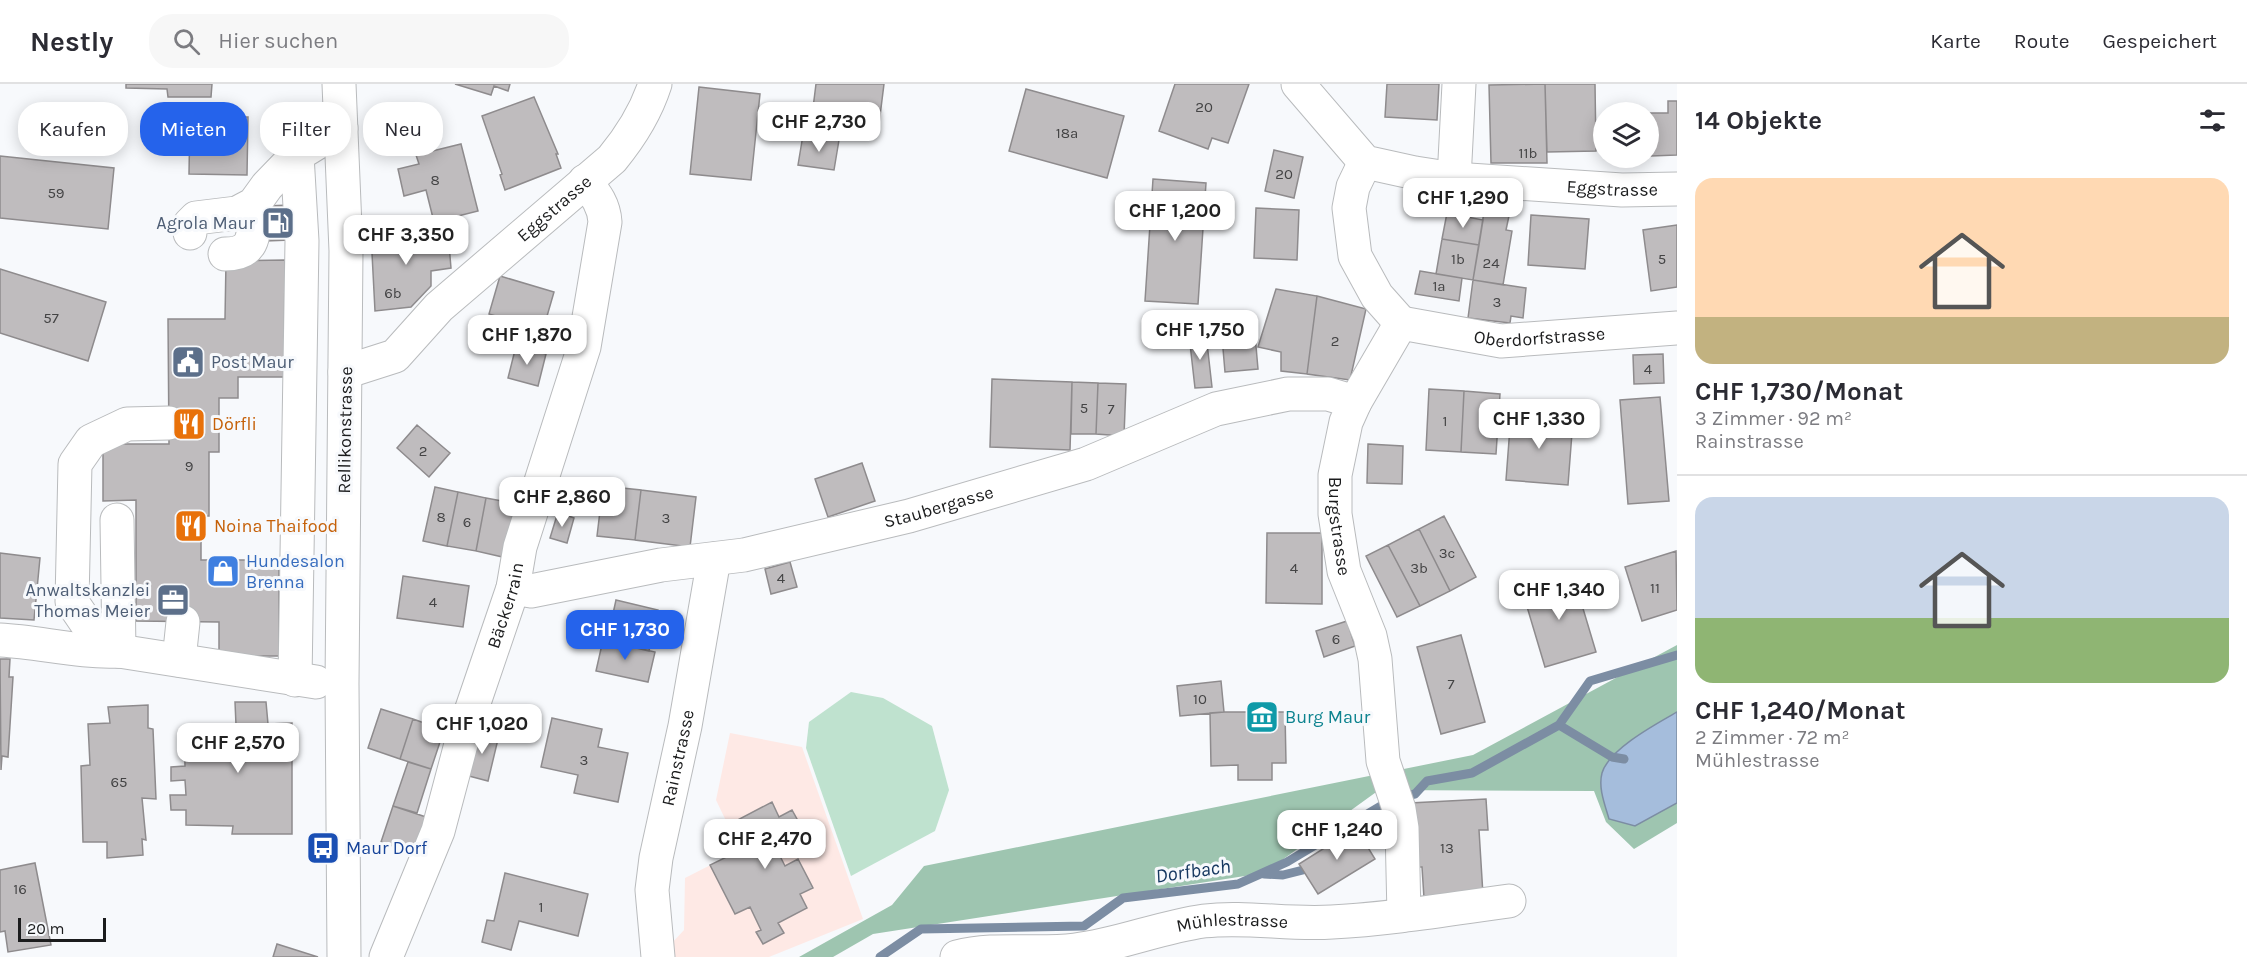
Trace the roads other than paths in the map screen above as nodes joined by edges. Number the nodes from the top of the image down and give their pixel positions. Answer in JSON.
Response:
{"nodes":[{"id":1,"x":339,"y":84,"type":"edge"},
{"id":2,"x":655,"y":84,"type":"edge"},
{"id":3,"x":1298,"y":84,"type":"edge"},
{"id":4,"x":1459,"y":84,"type":"edge"},
{"id":5,"x":340,"y":102,"type":"edge"},
{"id":6,"x":296,"y":156,"type":"edge"},
{"id":7,"x":297,"y":156,"type":"edge"},
{"id":8,"x":342,"y":156,"type":"edge"},
{"id":9,"x":1365,"y":162,"type":"junction"},
{"id":10,"x":1454,"y":179,"type":"junction"},
{"id":11,"x":585,"y":181,"type":"junction"},
{"id":12,"x":1677,"y":189,"type":"edge"},
{"id":13,"x":254,"y":204,"type":"junction"},
{"id":14,"x":190,"y":234,"type":"dead end"},
{"id":15,"x":302,"y":241,"type":"junction"},
{"id":16,"x":345,"y":251,"type":"junction"},
{"id":17,"x":225,"y":254,"type":"dead end"},
{"id":18,"x":1401,"y":323,"type":"junction"},
{"id":19,"x":1677,"y":328,"type":"edge"},
{"id":20,"x":345,"y":372,"type":"junction"},
{"id":21,"x":1354,"y":402,"type":"junction"},
{"id":22,"x":170,"y":423,"type":"dead end"},
{"id":23,"x":117,"y":520,"type":"dead end"},
{"id":24,"x":714,"y":559,"type":"junction"},
{"id":25,"x":513,"y":588,"type":"junction"},
{"id":26,"x":183,"y":622,"type":"dead end"},
{"id":27,"x":0,"y":640,"type":"edge"},
{"id":28,"x":119,"y":651,"type":"junction"},
{"id":29,"x":179,"y":660,"type":"junction"},
{"id":30,"x":295,"y":680,"type":"junction"},
{"id":31,"x":342,"y":684,"type":"junction"},
{"id":32,"x":1509,"y":901,"type":"dead end"},
{"id":33,"x":1404,"y":915,"type":"junction"},
{"id":34,"x":344,"y":957,"type":"edge"},
{"id":35,"x":386,"y":957,"type":"edge"},
{"id":36,"x":658,"y":957,"type":"edge"},
{"id":37,"x":957,"y":957,"type":"edge"}],
"edges":[{"from":1,"to":5,"type":"street","name":"Rellikonstrasse"},
{"from":2,"to":11,"type":"street","name":"Eggstrasse"},
{"from":3,"to":9,"type":"street"},
{"from":4,"to":10,"type":"street"},
{"from":6,"to":13,"type":"street"},
{"from":7,"to":15,"type":"street"},
{"from":8,"to":16,"type":"street","name":"Rellikonstrasse"},
{"from":9,"to":10,"type":"street","name":"Eggstrasse"},
{"from":9,"to":18,"type":"street"},
{"from":10,"to":12,"type":"street","name":"Eggstrasse"},
{"from":11,"to":20,"type":"street","name":"Eggstrasse"},
{"from":11,"to":25,"type":"street","name":"Bäckerrain"},
{"from":13,"to":14,"type":"street"},
{"from":13,"to":17,"type":"street"},
{"from":15,"to":16,"type":"street"},
{"from":15,"to":30,"type":"street"},
{"from":16,"to":20,"type":"street","name":"Rellikonstrasse"},
{"from":18,"to":19,"type":"street","name":"Oberdorfstrasse"},
{"from":18,"to":21,"type":"street","name":"Burgstrasse"},
{"from":20,"to":31,"type":"street","name":"Rellikonstrasse"},
{"from":21,"to":24,"type":"street","name":"Staubergasse"},
{"from":21,"to":33,"type":"street","name":"Burgstrasse"},
{"from":22,"to":28,"type":"street"},
{"from":23,"to":28,"type":"street"},
{"from":24,"to":25,"type":"street","name":"Staubergasse"},
{"from":24,"to":36,"type":"street","name":"Rainstrasse"},
{"from":25,"to":35,"type":"street","name":"Bäckerrain"},
{"from":26,"to":29,"type":"street"},
{"from":27,"to":28,"type":"street"},
{"from":28,"to":29,"type":"street"},
{"from":29,"to":30,"type":"street"},
{"from":30,"to":31,"type":"street"},
{"from":31,"to":34,"type":"street","name":"Rellikonstrasse"},
{"from":32,"to":33,"type":"street","name":"Mühlestrasse"},
{"from":33,"to":37,"type":"street","name":"Mühlestrasse"}]}
